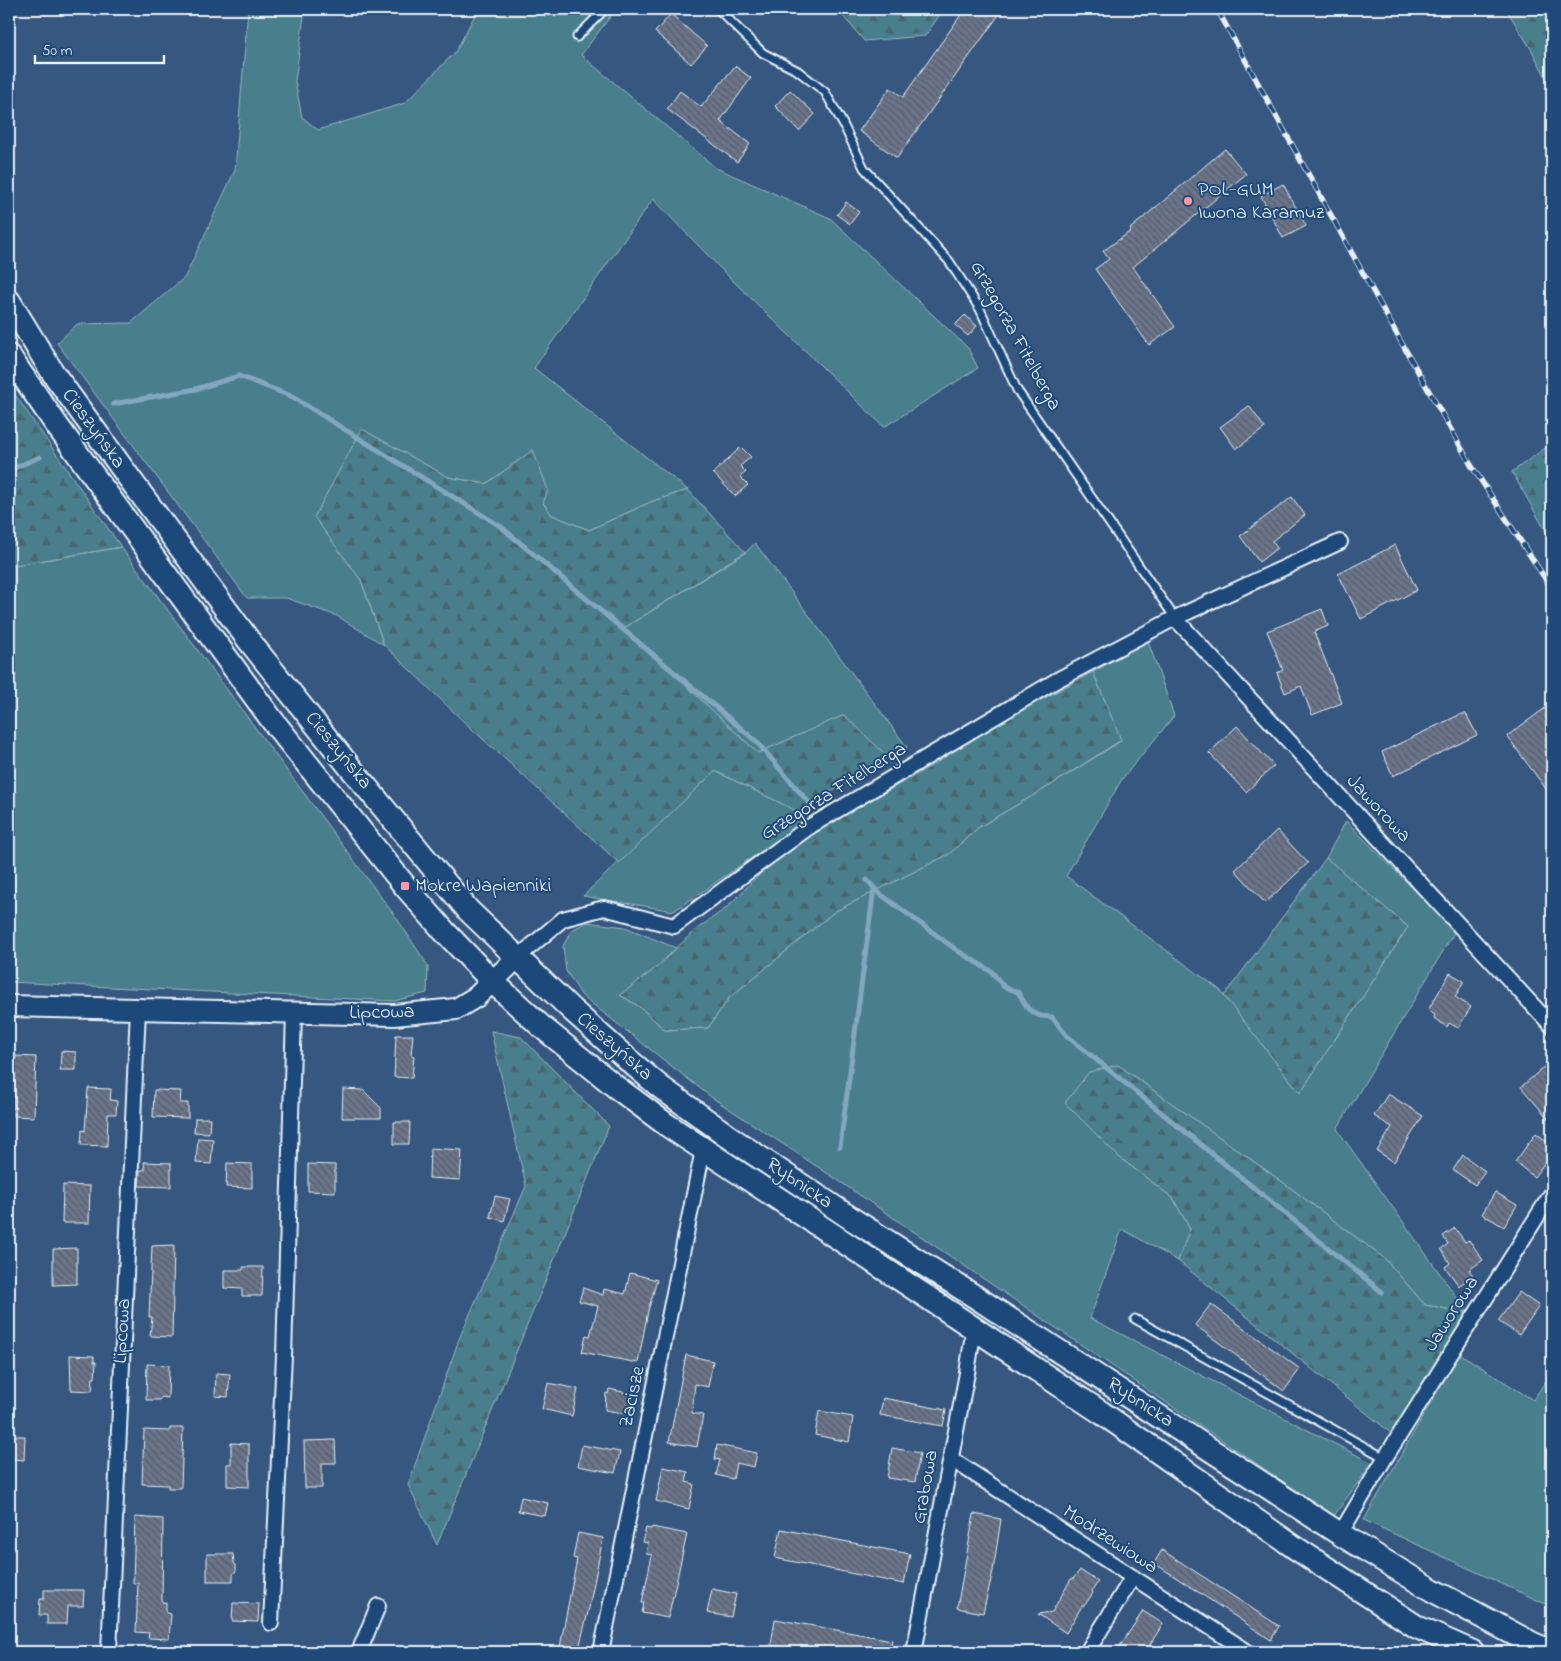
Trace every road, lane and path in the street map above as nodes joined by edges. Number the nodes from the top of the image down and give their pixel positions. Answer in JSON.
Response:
{"nodes":[{"id":1,"x":605,"y":9,"type":"edge"},
{"id":2,"x":718,"y":9,"type":"edge"},
{"id":3,"x":577,"y":37,"type":"dead end"},
{"id":4,"x":9,"y":301,"type":"edge"},
{"id":5,"x":9,"y":356,"type":"edge"},
{"id":6,"x":1340,"y":542,"type":"dead end"},
{"id":7,"x":1175,"y":618,"type":"junction"},
{"id":8,"x":517,"y":958,"type":"junction"},
{"id":9,"x":492,"y":981,"type":"junction"},
{"id":10,"x":9,"y":1006,"type":"edge"},
{"id":11,"x":138,"y":1009,"type":"junction"},
{"id":12,"x":294,"y":1013,"type":"junction"},
{"id":13,"x":1552,"y":1026,"type":"edge"},
{"id":14,"x":734,"y":1141,"type":"joint"},
{"id":15,"x":710,"y":1154,"type":"junction"},
{"id":16,"x":1552,"y":1192,"type":"edge"},
{"id":17,"x":1135,"y":1318,"type":"dead end"},
{"id":18,"x":974,"y":1328,"type":"junction"},
{"id":19,"x":1385,"y":1458,"type":"junction"},
{"id":20,"x":951,"y":1459,"type":"junction"},
{"id":21,"x":1340,"y":1534,"type":"junction"},
{"id":22,"x":1132,"y":1578,"type":"junction"},
{"id":23,"x":378,"y":1606,"type":"dead end"},
{"id":24,"x":271,"y":1623,"type":"dead end"},
{"id":25,"x":109,"y":1652,"type":"edge"},
{"id":26,"x":359,"y":1652,"type":"edge"},
{"id":27,"x":601,"y":1652,"type":"edge"},
{"id":28,"x":914,"y":1652,"type":"edge"},
{"id":29,"x":1087,"y":1652,"type":"edge"},
{"id":30,"x":1248,"y":1652,"type":"edge"},
{"id":31,"x":1473,"y":1652,"type":"edge"},
{"id":32,"x":1552,"y":1652,"type":"edge"}],
"edges":[{"from":1,"to":3,"type":"lane"},
{"from":2,"to":7,"type":"lane","name":"Grzegorza Fitelberga"},
{"from":4,"to":8,"type":"main road","name":"Cieszyńska"},
{"from":5,"to":9,"type":"main road","name":"Cieszyńska"},
{"from":6,"to":7,"type":"street","name":"Grzegorza Fitelberga"},
{"from":7,"to":8,"type":"street","name":"Grzegorza Fitelberga"},
{"from":7,"to":13,"type":"street","name":"Jaworowa"},
{"from":8,"to":9,"type":"street","name":"Lipcowa"},
{"from":8,"to":14,"type":"main road","name":"Cieszyńska"},
{"from":9,"to":12,"type":"street","name":"Lipcowa"},
{"from":9,"to":15,"type":"main road","name":"Cieszyńska"},
{"from":10,"to":11,"type":"street","name":"Lipcowa"},
{"from":11,"to":12,"type":"street","name":"Lipcowa"},
{"from":11,"to":25,"type":"street","name":"Lipcowa"},
{"from":12,"to":24,"type":"street"},
{"from":14,"to":21,"type":"main road","name":"Rybnicka"},
{"from":15,"to":18,"type":"main road","name":"Rybnicka"},
{"from":15,"to":27,"type":"street","name":"Zacisze"},
{"from":16,"to":19,"type":"street","name":"Jaworowa"},
{"from":17,"to":19,"type":"lane"},
{"from":18,"to":20,"type":"street","name":"Grabowa"},
{"from":18,"to":31,"type":"main road","name":"Rybnicka"},
{"from":19,"to":21,"type":"street","name":"Jaworowa"},
{"from":20,"to":22,"type":"street","name":"Modrzewiowa"},
{"from":20,"to":28,"type":"street","name":"Grabowa"},
{"from":21,"to":32,"type":"main road","name":"Rybnicka"},
{"from":22,"to":29,"type":"street"},
{"from":22,"to":30,"type":"street","name":"Modrzewiowa"},
{"from":23,"to":26,"type":"street"}]}
